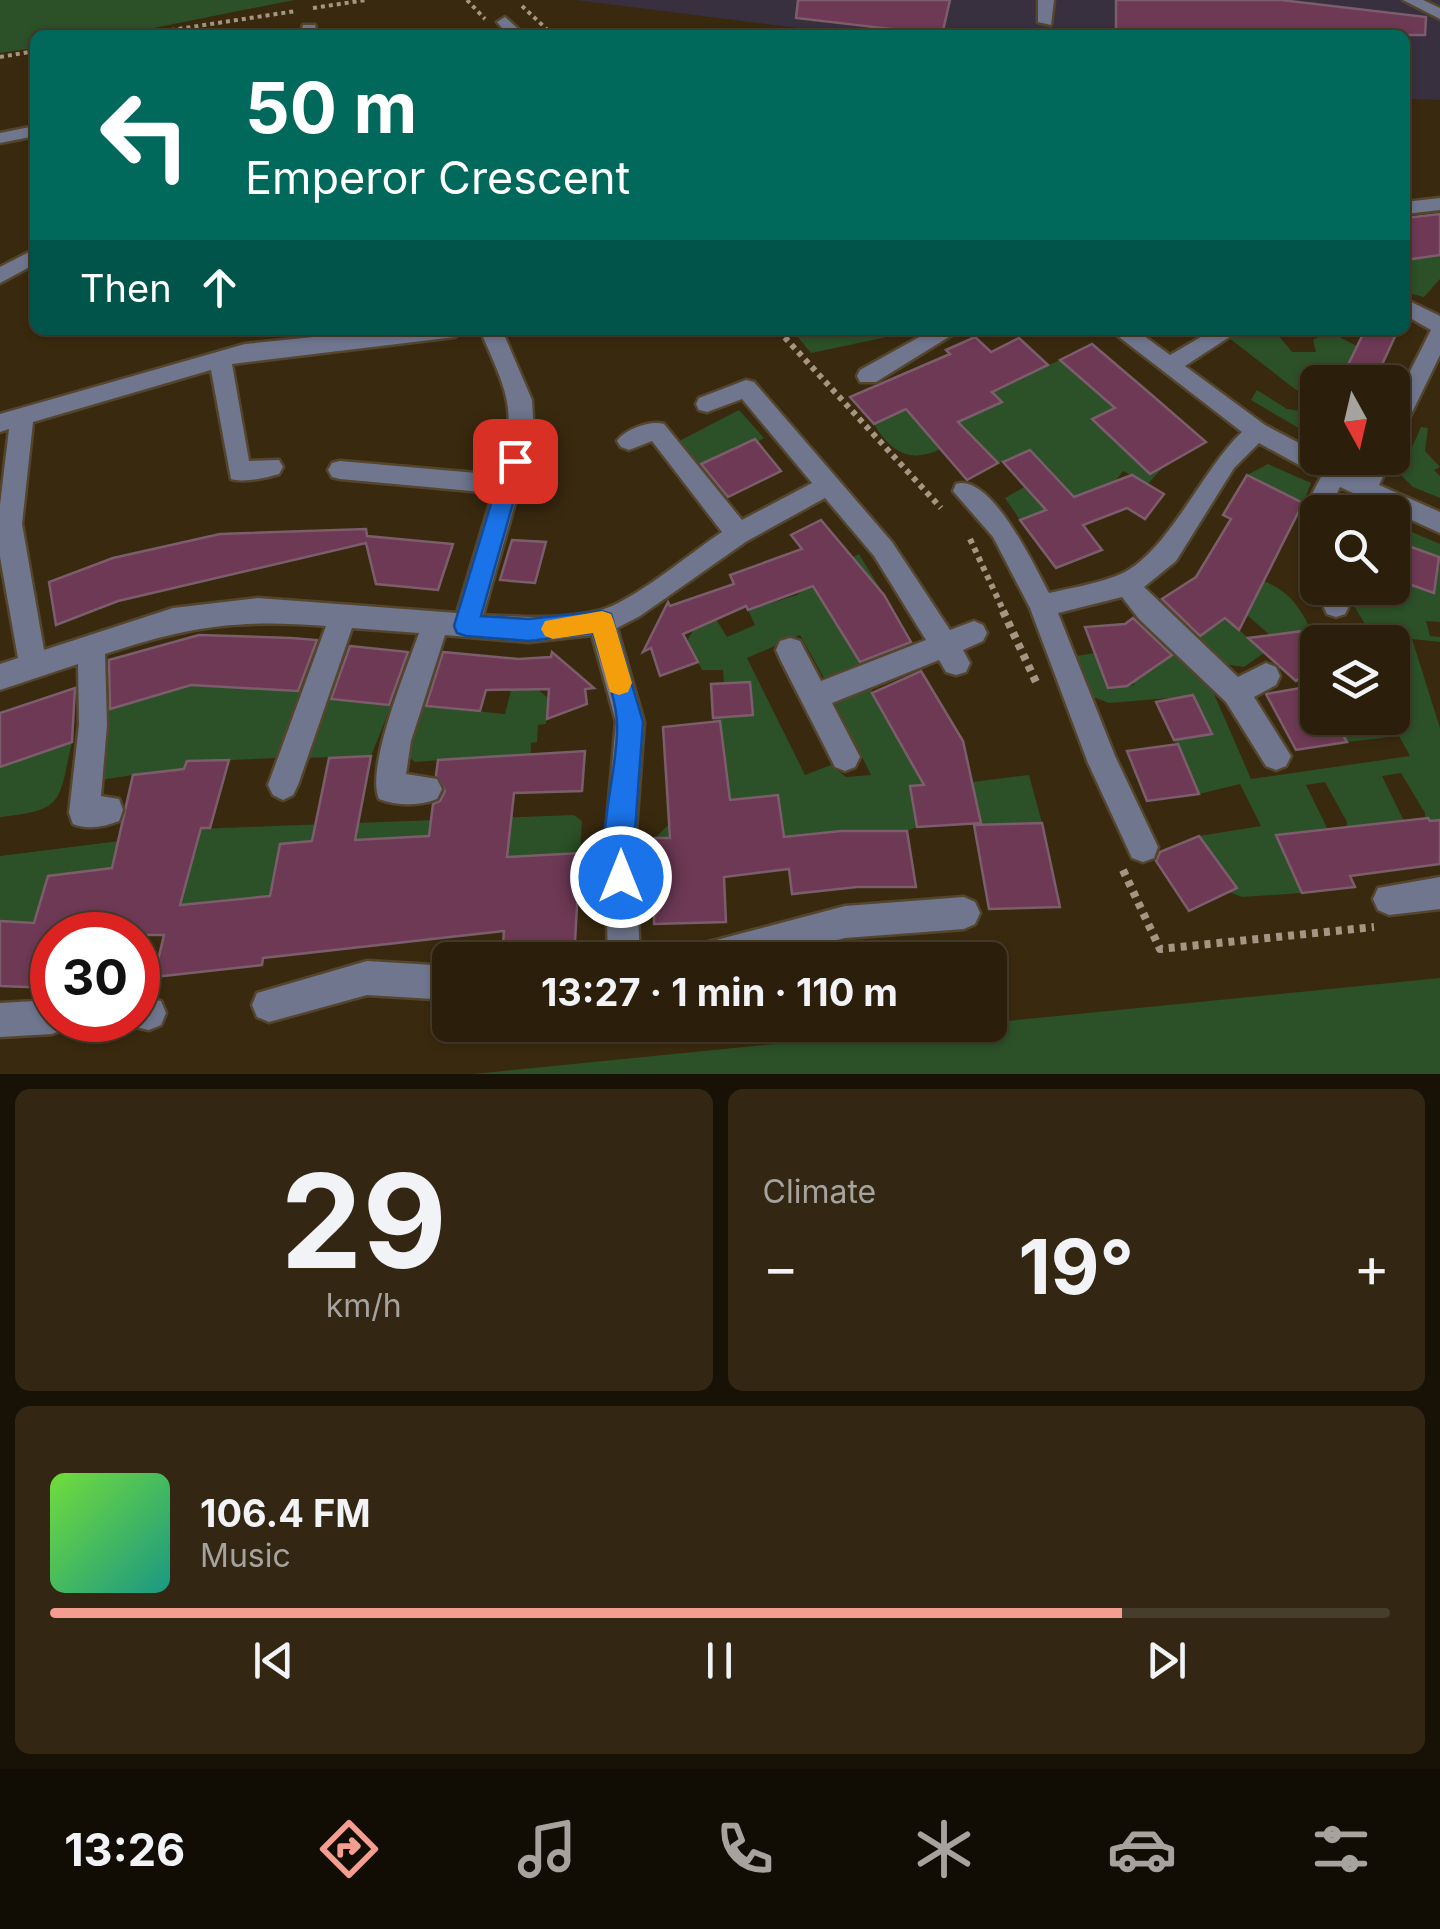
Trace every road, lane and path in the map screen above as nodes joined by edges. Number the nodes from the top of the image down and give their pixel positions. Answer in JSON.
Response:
{"nodes":[{"id":1,"x":366,"y":0,"type":"edge"},
{"id":2,"x":1046,"y":0,"type":"edge"},
{"id":3,"x":1411,"y":0,"type":"edge"},
{"id":4,"x":1440,"y":14,"type":"edge"},
{"id":5,"x":1046,"y":22,"type":"dead end"},
{"id":6,"x":171,"y":30,"type":"edge"},
{"id":7,"x":30,"y":52,"type":"edge"},
{"id":8,"x":0,"y":56,"type":"edge"},
{"id":9,"x":30,"y":132,"type":"edge"},
{"id":10,"x":0,"y":138,"type":"edge"},
{"id":11,"x":1440,"y":204,"type":"edge"},
{"id":12,"x":1410,"y":207,"type":"edge"},
{"id":13,"x":30,"y":258,"type":"edge"},
{"id":14,"x":0,"y":276,"type":"edge"},
{"id":15,"x":1410,"y":309,"type":"edge"},
{"id":16,"x":1440,"y":325,"type":"edge"},
{"id":17,"x":1440,"y":333,"type":"edge"},
{"id":18,"x":359,"y":335,"type":"edge"},
{"id":19,"x":494,"y":335,"type":"edge"},
{"id":20,"x":782,"y":335,"type":"edge"},
{"id":21,"x":940,"y":335,"type":"edge"},
{"id":22,"x":1127,"y":335,"type":"edge"},
{"id":23,"x":1220,"y":335,"type":"edge"},
{"id":24,"x":243,"y":341,"type":"edge"},
{"id":25,"x":800,"y":356,"type":"dead end"},
{"id":26,"x":220,"y":358,"type":"junction"},
{"id":27,"x":1170,"y":365,"type":"junction"},
{"id":28,"x":868,"y":376,"type":"dead end"},
{"id":29,"x":1410,"y":394,"type":"edge"},
{"id":30,"x":707,"y":404,"type":"dead end"},
{"id":31,"x":11,"y":421,"type":"edge"},
{"id":32,"x":1258,"y":431,"type":"junction"},
{"id":33,"x":629,"y":440,"type":"dead end"},
{"id":34,"x":1300,"y":454,"type":"edge"},
{"id":35,"x":272,"y":467,"type":"dead end"},
{"id":36,"x":340,"y":470,"type":"dead end"},
{"id":37,"x":1340,"y":475,"type":"edge"},
{"id":38,"x":1372,"y":475,"type":"edge"},
{"id":39,"x":508,"y":485,"type":"junction"},
{"id":40,"x":829,"y":485,"type":"junction"},
{"id":41,"x":1365,"y":489,"type":"junction"},
{"id":42,"x":965,"y":491,"type":"dead end"},
{"id":43,"x":1440,"y":523,"type":"edge"},
{"id":44,"x":738,"y":534,"type":"junction"},
{"id":45,"x":1126,"y":585,"type":"junction"},
{"id":46,"x":1042,"y":606,"type":"junction"},
{"id":47,"x":344,"y":614,"type":"junction"},
{"id":48,"x":602,"y":622,"type":"junction"},
{"id":49,"x":435,"y":624,"type":"junction"},
{"id":50,"x":466,"y":626,"type":"junction"},
{"id":51,"x":974,"y":633,"type":"dead end"},
{"id":52,"x":90,"y":644,"type":"junction"},
{"id":53,"x":790,"y":650,"type":"dead end"},
{"id":54,"x":950,"y":654,"type":"junction"},
{"id":55,"x":33,"y":663,"type":"junction"},
{"id":56,"x":1266,"y":676,"type":"dead end"},
{"id":57,"x":0,"y":677,"type":"edge"},
{"id":58,"x":1236,"y":693,"type":"junction"},
{"id":59,"x":816,"y":696,"type":"junction"},
{"id":60,"x":1276,"y":756,"type":"dead end"},
{"id":61,"x":845,"y":757,"type":"dead end"},
{"id":62,"x":284,"y":785,"type":"dead end"},
{"id":63,"x":427,"y":789,"type":"dead end"},
{"id":64,"x":108,"y":810,"type":"dead end"},
{"id":65,"x":1144,"y":847,"type":"dead end"},
{"id":66,"x":1440,"y":893,"type":"edge"},
{"id":67,"x":1389,"y":899,"type":"dead end"},
{"id":68,"x":964,"y":913,"type":"dead end"},
{"id":69,"x":623,"y":942,"type":"edge"},
{"id":70,"x":769,"y":942,"type":"edge"},
{"id":71,"x":432,"y":982,"type":"edge"},
{"id":72,"x":269,"y":1004,"type":"dead end"},
{"id":73,"x":30,"y":1019,"type":"edge"},
{"id":74,"x":0,"y":1020,"type":"edge"}],
"edges":[{"from":1,"to":6,"type":"path"},
{"from":2,"to":5,"type":"street"},
{"from":3,"to":4,"type":"street"},
{"from":7,"to":8,"type":"path"},
{"from":9,"to":10,"type":"street"},
{"from":11,"to":12,"type":"street"},
{"from":13,"to":14,"type":"street"},
{"from":15,"to":16,"type":"street"},
{"from":17,"to":29,"type":"street"},
{"from":18,"to":24,"type":"street"},
{"from":19,"to":39,"type":"street"},
{"from":20,"to":25,"type":"path"},
{"from":21,"to":28,"type":"street"},
{"from":22,"to":27,"type":"street"},
{"from":23,"to":27,"type":"street"},
{"from":24,"to":26,"type":"street"},
{"from":26,"to":31,"type":"street"},
{"from":26,"to":35,"type":"street"},
{"from":27,"to":32,"type":"street"},
{"from":30,"to":40,"type":"street"},
{"from":31,"to":55,"type":"street"},
{"from":32,"to":34,"type":"street"},
{"from":32,"to":45,"type":"street"},
{"from":33,"to":44,"type":"street"},
{"from":36,"to":39,"type":"street"},
{"from":37,"to":41,"type":"street"},
{"from":38,"to":41,"type":"street"},
{"from":39,"to":50,"type":"street"},
{"from":40,"to":44,"type":"street"},
{"from":40,"to":54,"type":"street"},
{"from":41,"to":43,"type":"street"},
{"from":42,"to":46,"type":"street"},
{"from":44,"to":48,"type":"street"},
{"from":45,"to":46,"type":"street"},
{"from":45,"to":58,"type":"street"},
{"from":46,"to":65,"type":"street"},
{"from":47,"to":49,"type":"street"},
{"from":47,"to":52,"type":"street"},
{"from":47,"to":62,"type":"street"},
{"from":48,"to":50,"type":"street"},
{"from":48,"to":69,"type":"street"},
{"from":49,"to":50,"type":"street"},
{"from":49,"to":63,"type":"street"},
{"from":51,"to":54,"type":"street"},
{"from":52,"to":55,"type":"street"},
{"from":52,"to":64,"type":"street"},
{"from":53,"to":59,"type":"street"},
{"from":54,"to":59,"type":"street"},
{"from":55,"to":57,"type":"street"},
{"from":56,"to":58,"type":"street"},
{"from":58,"to":60,"type":"street"},
{"from":59,"to":61,"type":"street"},
{"from":66,"to":67,"type":"street"},
{"from":68,"to":70,"type":"street"},
{"from":71,"to":72,"type":"street"},
{"from":73,"to":74,"type":"street"}]}
